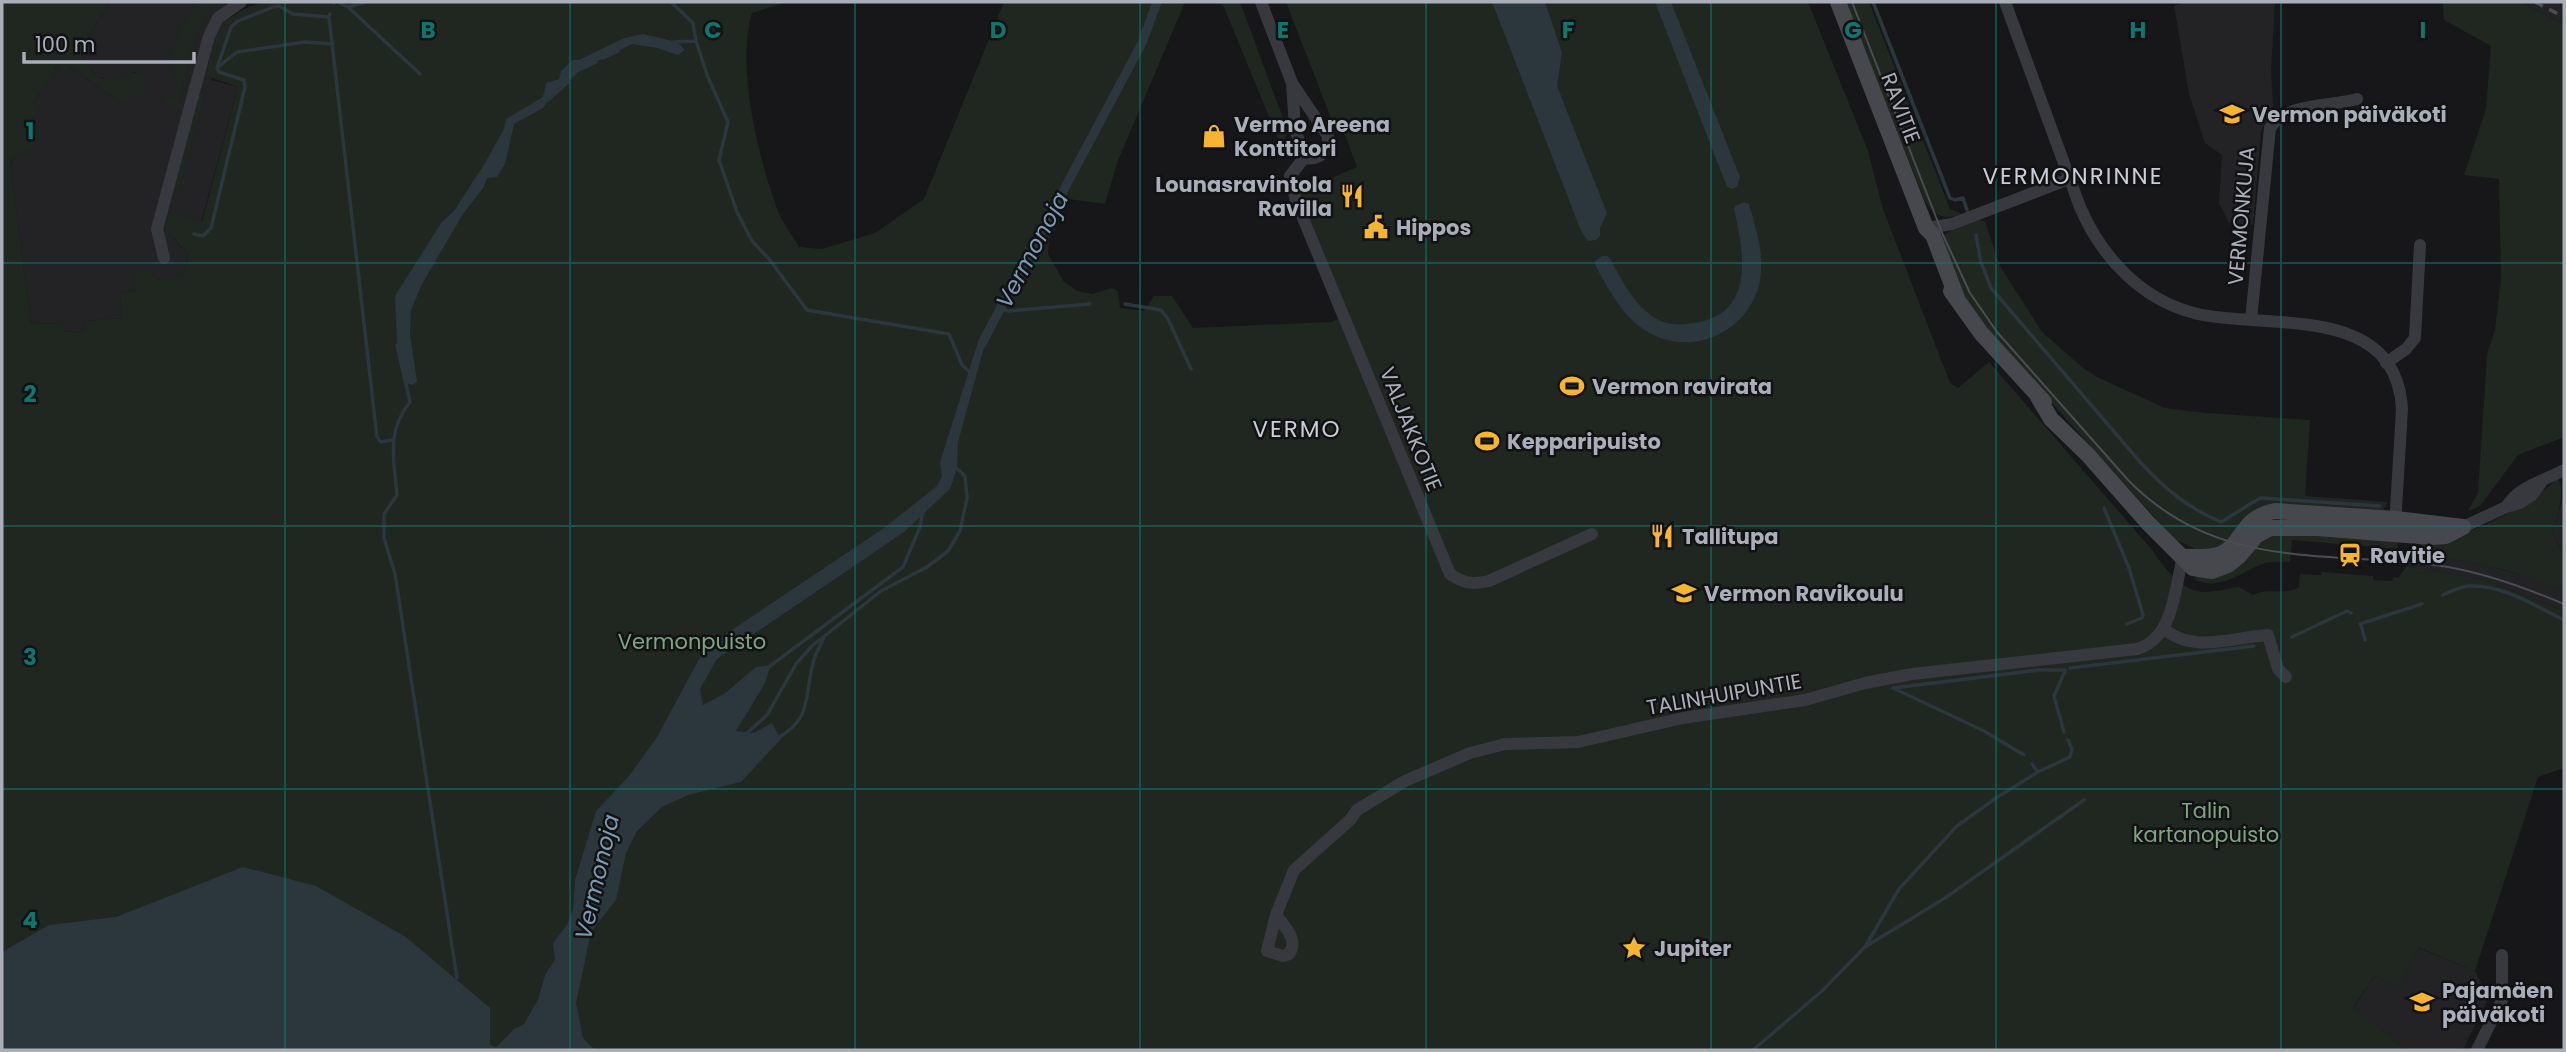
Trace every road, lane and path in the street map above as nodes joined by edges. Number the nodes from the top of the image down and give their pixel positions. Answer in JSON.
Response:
{"nodes":[{"id":1,"x":241,"y":2,"type":"edge"},
{"id":2,"x":1261,"y":2,"type":"edge"},
{"id":3,"x":1838,"y":2,"type":"edge"},
{"id":4,"x":2005,"y":2,"type":"edge"},
{"id":5,"x":1292,"y":83,"type":"junction"},
{"id":6,"x":2357,"y":99,"type":"dead end"},
{"id":7,"x":1304,"y":158,"type":"junction"},
{"id":8,"x":2069,"y":179,"type":"junction"},
{"id":9,"x":1926,"y":229,"type":"junction"},
{"id":10,"x":2420,"y":245,"type":"dead end"},
{"id":11,"x":164,"y":258,"type":"dead end"},
{"id":12,"x":2251,"y":320,"type":"junction"},
{"id":13,"x":2386,"y":363,"type":"junction"},
{"id":14,"x":2564,"y":470,"type":"edge"},
{"id":15,"x":2395,"y":527,"type":"junction"},
{"id":16,"x":2463,"y":527,"type":"joint"},
{"id":17,"x":1592,"y":534,"type":"dead end"},
{"id":18,"x":2183,"y":557,"type":"junction"},
{"id":19,"x":2164,"y":629,"type":"junction"},
{"id":20,"x":2286,"y":677,"type":"dead end"},
{"id":21,"x":1276,"y":915,"type":"dead end"},
{"id":22,"x":2502,"y":955,"type":"dead end"},
{"id":23,"x":2477,"y":1050,"type":"edge"}],
"edges":[{"from":1,"to":11,"type":"street"},
{"from":2,"to":5,"type":"street"},
{"from":3,"to":9,"type":"street","name":"RAVITIE"},
{"from":4,"to":8,"type":"street"},
{"from":5,"to":7,"type":"street"},
{"from":5,"to":7,"type":"street"},
{"from":6,"to":12,"type":"street","name":"VERMONKUJA"},
{"from":7,"to":17,"type":"street","name":"VALJAKKOTIE"},
{"from":8,"to":9,"type":"street"},
{"from":8,"to":12,"type":"street"},
{"from":9,"to":18,"type":"street","name":"RAVITIE"},
{"from":10,"to":13,"type":"street"},
{"from":12,"to":13,"type":"street"},
{"from":13,"to":15,"type":"street"},
{"from":14,"to":16,"type":"street"},
{"from":15,"to":16,"type":"street","name":"RAVITIE"},
{"from":15,"to":18,"type":"street","name":"RAVITIE"},
{"from":18,"to":19,"type":"street"},
{"from":19,"to":20,"type":"street"},
{"from":19,"to":21,"type":"street","name":"TALINHUIPUNTIE"},
{"from":22,"to":23,"type":"street"}]}
